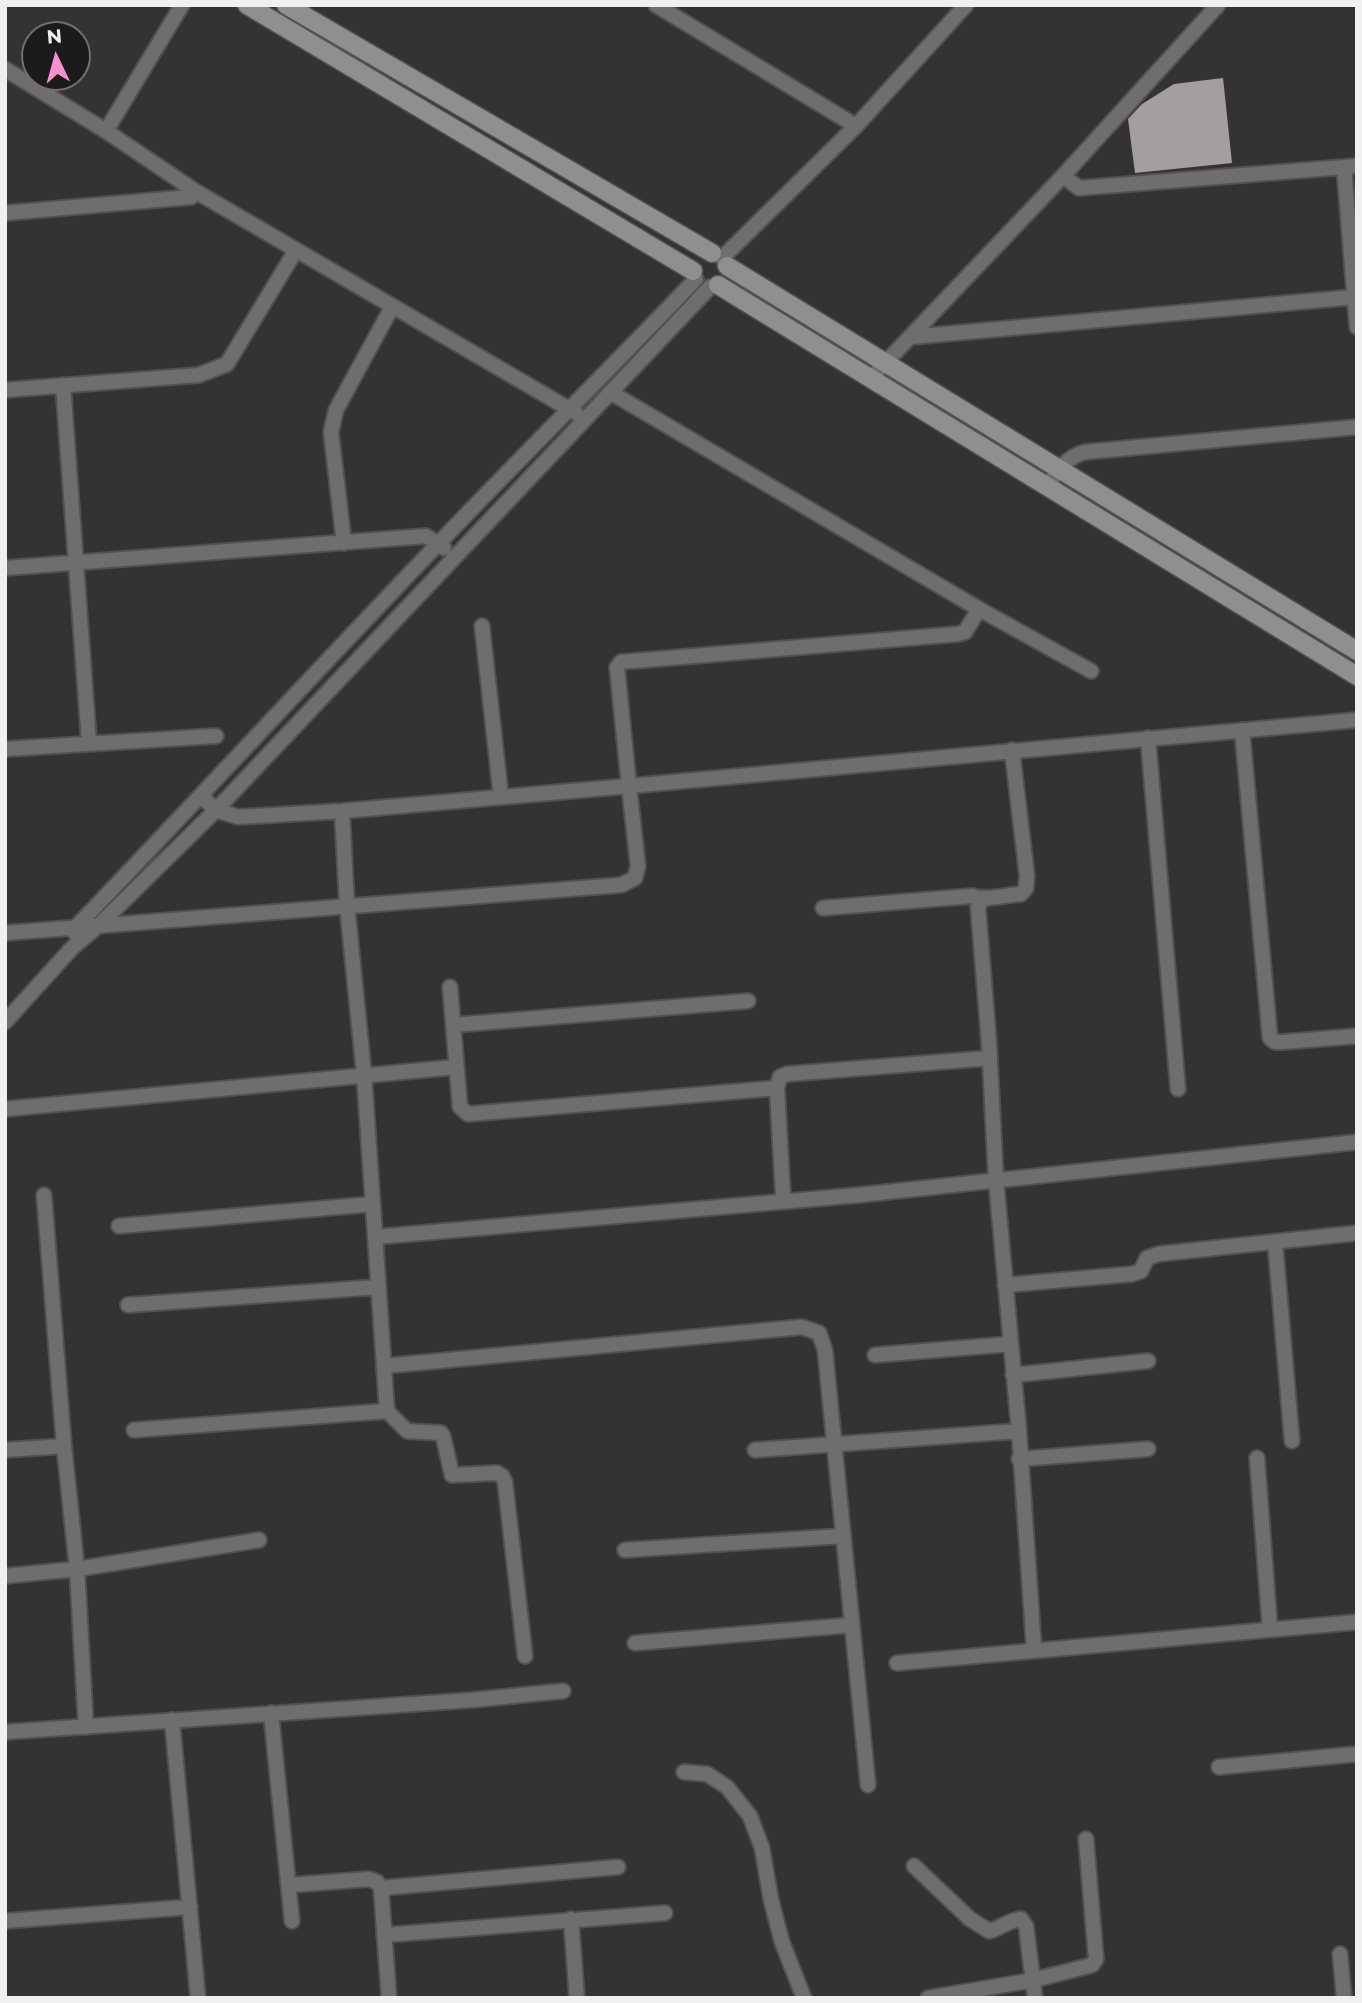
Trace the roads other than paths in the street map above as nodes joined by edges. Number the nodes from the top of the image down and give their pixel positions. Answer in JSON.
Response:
{"nodes":[{"id":1,"x":182,"y":5,"type":"edge"},
{"id":2,"x":247,"y":5,"type":"edge"},
{"id":3,"x":286,"y":5,"type":"edge"},
{"id":4,"x":656,"y":5,"type":"edge"},
{"id":5,"x":966,"y":5,"type":"edge"},
{"id":6,"x":1218,"y":5,"type":"edge"},
{"id":7,"x":308,"y":11,"type":"edge"},
{"id":8,"x":295,"y":34,"type":"junction"},
{"id":9,"x":5,"y":69,"type":"edge"},
{"id":10,"x":856,"y":126,"type":"junction"},
{"id":11,"x":106,"y":131,"type":"junction"},
{"id":12,"x":1350,"y":167,"type":"edge"},
{"id":13,"x":1063,"y":176,"type":"junction"},
{"id":14,"x":195,"y":191,"type":"junction"},
{"id":15,"x":5,"y":213,"type":"edge"},
{"id":16,"x":296,"y":250,"type":"junction"},
{"id":17,"x":720,"y":259,"type":"junction"},
{"id":18,"x":704,"y":281,"type":"junction"},
{"id":19,"x":1354,"y":297,"type":"junction"},
{"id":20,"x":392,"y":307,"type":"junction"},
{"id":21,"x":1357,"y":327,"type":"edge"},
{"id":22,"x":911,"y":337,"type":"junction"},
{"id":23,"x":886,"y":362,"type":"junction"},
{"id":24,"x":871,"y":379,"type":"junction"},
{"id":25,"x":63,"y":385,"type":"junction"},
{"id":26,"x":5,"y":390,"type":"edge"},
{"id":27,"x":610,"y":392,"type":"junction"},
{"id":28,"x":571,"y":409,"type":"junction"},
{"id":29,"x":584,"y":420,"type":"junction"},
{"id":30,"x":1357,"y":427,"type":"edge"},
{"id":31,"x":1059,"y":468,"type":"junction"},
{"id":32,"x":1048,"y":486,"type":"junction"},
{"id":33,"x":344,"y":543,"type":"junction"},
{"id":34,"x":438,"y":543,"type":"junction"},
{"id":35,"x":454,"y":557,"type":"junction"},
{"id":36,"x":76,"y":562,"type":"junction"},
{"id":37,"x":5,"y":569,"type":"edge"},
{"id":38,"x":979,"y":609,"type":"junction"},
{"id":39,"x":482,"y":626,"type":"dead end"},
{"id":40,"x":1357,"y":650,"type":"edge"},
{"id":41,"x":1091,"y":671,"type":"dead end"},
{"id":42,"x":1357,"y":676,"type":"edge"},
{"id":43,"x":1357,"y":720,"type":"edge"},
{"id":44,"x":1242,"y":730,"type":"junction"},
{"id":45,"x":216,"y":736,"type":"dead end"},
{"id":46,"x":1148,"y":738,"type":"junction"},
{"id":47,"x":89,"y":742,"type":"junction"},
{"id":48,"x":5,"y":749,"type":"edge"},
{"id":49,"x":1012,"y":750,"type":"junction"},
{"id":50,"x":629,"y":786,"type":"junction"},
{"id":51,"x":202,"y":797,"type":"junction"},
{"id":52,"x":500,"y":797,"type":"junction"},
{"id":53,"x":216,"y":810,"type":"junction"},
{"id":54,"x":342,"y":811,"type":"junction"},
{"id":55,"x":982,"y":899,"type":"junction"},
{"id":56,"x":347,"y":905,"type":"junction"},
{"id":57,"x":823,"y":908,"type":"dead end"},
{"id":58,"x":98,"y":926,"type":"junction"},
{"id":59,"x":75,"y":928,"type":"junction"},
{"id":60,"x":5,"y":933,"type":"edge"},
{"id":61,"x":72,"y":948,"type":"junction"},
{"id":62,"x":450,"y":987,"type":"dead end"},
{"id":63,"x":748,"y":1001,"type":"dead end"},
{"id":64,"x":5,"y":1022,"type":"edge"},
{"id":65,"x":453,"y":1026,"type":"junction"},
{"id":66,"x":1357,"y":1036,"type":"edge"},
{"id":67,"x":989,"y":1058,"type":"junction"},
{"id":68,"x":456,"y":1068,"type":"junction"},
{"id":69,"x":364,"y":1074,"type":"junction"},
{"id":70,"x":777,"y":1088,"type":"junction"},
{"id":71,"x":1178,"y":1089,"type":"dead end"},
{"id":72,"x":5,"y":1109,"type":"edge"},
{"id":73,"x":1357,"y":1142,"type":"edge"},
{"id":74,"x":996,"y":1180,"type":"junction"},
{"id":75,"x":44,"y":1195,"type":"dead end"},
{"id":76,"x":783,"y":1195,"type":"dead end"},
{"id":77,"x":373,"y":1204,"type":"junction"},
{"id":78,"x":119,"y":1226,"type":"dead end"},
{"id":79,"x":1357,"y":1233,"type":"edge"},
{"id":80,"x":375,"y":1237,"type":"junction"},
{"id":81,"x":1275,"y":1242,"type":"junction"},
{"id":82,"x":1005,"y":1285,"type":"junction"},
{"id":83,"x":378,"y":1287,"type":"junction"},
{"id":84,"x":128,"y":1305,"type":"dead end"},
{"id":85,"x":1011,"y":1344,"type":"junction"},
{"id":86,"x":875,"y":1355,"type":"dead end"},
{"id":87,"x":1148,"y":1361,"type":"dead end"},
{"id":88,"x":384,"y":1366,"type":"junction"},
{"id":89,"x":1013,"y":1375,"type":"junction"},
{"id":90,"x":387,"y":1411,"type":"junction"},
{"id":91,"x":134,"y":1430,"type":"dead end"},
{"id":92,"x":1018,"y":1431,"type":"junction"},
{"id":93,"x":1292,"y":1441,"type":"dead end"},
{"id":94,"x":834,"y":1446,"type":"junction"},
{"id":95,"x":64,"y":1447,"type":"junction"},
{"id":96,"x":1148,"y":1449,"type":"dead end"},
{"id":97,"x":5,"y":1450,"type":"edge"},
{"id":98,"x":755,"y":1450,"type":"dead end"},
{"id":99,"x":1257,"y":1458,"type":"dead end"},
{"id":100,"x":1019,"y":1459,"type":"junction"},
{"id":101,"x":843,"y":1536,"type":"junction"},
{"id":102,"x":259,"y":1540,"type":"dead end"},
{"id":103,"x":625,"y":1550,"type":"dead end"},
{"id":104,"x":77,"y":1569,"type":"junction"},
{"id":105,"x":5,"y":1576,"type":"edge"},
{"id":106,"x":1357,"y":1622,"type":"edge"},
{"id":107,"x":852,"y":1625,"type":"junction"},
{"id":108,"x":1270,"y":1629,"type":"junction"},
{"id":109,"x":635,"y":1643,"type":"dead end"},
{"id":110,"x":1034,"y":1649,"type":"junction"},
{"id":111,"x":525,"y":1656,"type":"dead end"},
{"id":112,"x":897,"y":1663,"type":"dead end"},
{"id":113,"x":563,"y":1691,"type":"dead end"},
{"id":114,"x":271,"y":1713,"type":"junction"},
{"id":115,"x":172,"y":1720,"type":"junction"},
{"id":116,"x":86,"y":1727,"type":"junction"},
{"id":117,"x":5,"y":1732,"type":"edge"},
{"id":118,"x":1357,"y":1754,"type":"edge"},
{"id":119,"x":1219,"y":1767,"type":"dead end"},
{"id":120,"x":684,"y":1772,"type":"dead end"},
{"id":121,"x":869,"y":1785,"type":"dead end"},
{"id":122,"x":1086,"y":1839,"type":"dead end"},
{"id":123,"x":914,"y":1866,"type":"dead end"},
{"id":124,"x":618,"y":1867,"type":"dead end"},
{"id":125,"x":290,"y":1885,"type":"junction"},
{"id":126,"x":381,"y":1888,"type":"junction"},
{"id":127,"x":190,"y":1907,"type":"junction"},
{"id":128,"x":665,"y":1913,"type":"dead end"},
{"id":129,"x":571,"y":1919,"type":"junction"},
{"id":130,"x":5,"y":1921,"type":"edge"},
{"id":131,"x":292,"y":1922,"type":"dead end"},
{"id":132,"x":384,"y":1935,"type":"junction"},
{"id":133,"x":1340,"y":1954,"type":"dead end"},
{"id":134,"x":1034,"y":1980,"type":"junction"},
{"id":135,"x":198,"y":1998,"type":"edge"},
{"id":136,"x":389,"y":1998,"type":"edge"},
{"id":137,"x":577,"y":1998,"type":"edge"},
{"id":138,"x":804,"y":1998,"type":"edge"},
{"id":139,"x":928,"y":1998,"type":"edge"},
{"id":140,"x":1035,"y":1998,"type":"edge"},
{"id":141,"x":1344,"y":1998,"type":"edge"}],
"edges":[{"from":1,"to":11,"type":"street"},
{"from":2,"to":8,"type":"street"},
{"from":3,"to":7,"type":"street"},
{"from":4,"to":10,"type":"street"},
{"from":5,"to":10,"type":"street"},
{"from":6,"to":13,"type":"street"},
{"from":7,"to":8,"type":"street"},
{"from":7,"to":17,"type":"street"},
{"from":8,"to":18,"type":"street"},
{"from":9,"to":11,"type":"street"},
{"from":10,"to":17,"type":"street"},
{"from":11,"to":14,"type":"street"},
{"from":12,"to":13,"type":"street"},
{"from":12,"to":19,"type":"street"},
{"from":13,"to":22,"type":"street"},
{"from":14,"to":15,"type":"street"},
{"from":14,"to":16,"type":"street"},
{"from":16,"to":20,"type":"street"},
{"from":16,"to":25,"type":"street"},
{"from":17,"to":18,"type":"street"},
{"from":17,"to":18,"type":"street"},
{"from":17,"to":23,"type":"street"},
{"from":18,"to":24,"type":"street"},
{"from":18,"to":27,"type":"street"},
{"from":18,"to":28,"type":"street"},
{"from":19,"to":21,"type":"street"},
{"from":19,"to":22,"type":"street"},
{"from":20,"to":28,"type":"street"},
{"from":20,"to":33,"type":"street"},
{"from":22,"to":23,"type":"street"},
{"from":23,"to":24,"type":"street"},
{"from":23,"to":31,"type":"street"},
{"from":24,"to":32,"type":"street"},
{"from":25,"to":26,"type":"street"},
{"from":25,"to":36,"type":"street"},
{"from":27,"to":29,"type":"street"},
{"from":27,"to":38,"type":"street"},
{"from":28,"to":29,"type":"street"},
{"from":28,"to":34,"type":"street"},
{"from":29,"to":35,"type":"street"},
{"from":30,"to":31,"type":"street"},
{"from":31,"to":32,"type":"street"},
{"from":31,"to":40,"type":"street"},
{"from":32,"to":42,"type":"street"},
{"from":33,"to":34,"type":"street"},
{"from":33,"to":36,"type":"street"},
{"from":34,"to":35,"type":"street"},
{"from":34,"to":51,"type":"street"},
{"from":35,"to":53,"type":"street"},
{"from":36,"to":37,"type":"street"},
{"from":36,"to":47,"type":"street"},
{"from":38,"to":41,"type":"street"},
{"from":38,"to":50,"type":"street"},
{"from":39,"to":52,"type":"street"},
{"from":43,"to":44,"type":"street"},
{"from":44,"to":46,"type":"street"},
{"from":44,"to":66,"type":"street"},
{"from":45,"to":47,"type":"street"},
{"from":46,"to":49,"type":"street"},
{"from":46,"to":71,"type":"street"},
{"from":47,"to":48,"type":"street"},
{"from":49,"to":50,"type":"street"},
{"from":49,"to":55,"type":"street"},
{"from":50,"to":52,"type":"street"},
{"from":50,"to":56,"type":"street"},
{"from":51,"to":53,"type":"street"},
{"from":51,"to":59,"type":"street"},
{"from":52,"to":54,"type":"street"},
{"from":53,"to":54,"type":"street"},
{"from":53,"to":58,"type":"street"},
{"from":54,"to":56,"type":"street"},
{"from":55,"to":57,"type":"street"},
{"from":55,"to":67,"type":"street"},
{"from":56,"to":58,"type":"street"},
{"from":56,"to":69,"type":"street"},
{"from":58,"to":59,"type":"street"},
{"from":58,"to":61,"type":"street"},
{"from":59,"to":60,"type":"street"},
{"from":59,"to":61,"type":"street"},
{"from":61,"to":64,"type":"street"},
{"from":62,"to":65,"type":"street"},
{"from":63,"to":65,"type":"street"},
{"from":65,"to":68,"type":"street"},
{"from":67,"to":70,"type":"street"},
{"from":67,"to":74,"type":"street"},
{"from":68,"to":69,"type":"street"},
{"from":68,"to":70,"type":"street"},
{"from":69,"to":72,"type":"street"},
{"from":69,"to":77,"type":"street"},
{"from":70,"to":76,"type":"street"},
{"from":73,"to":74,"type":"street"},
{"from":74,"to":80,"type":"street"},
{"from":74,"to":82,"type":"street"},
{"from":75,"to":95,"type":"street"},
{"from":77,"to":78,"type":"street"},
{"from":77,"to":80,"type":"street"},
{"from":79,"to":81,"type":"street"},
{"from":80,"to":83,"type":"street"},
{"from":81,"to":82,"type":"street"},
{"from":81,"to":93,"type":"street"},
{"from":82,"to":85,"type":"street"},
{"from":83,"to":84,"type":"street"},
{"from":83,"to":88,"type":"street"},
{"from":85,"to":86,"type":"street"},
{"from":85,"to":89,"type":"street"},
{"from":87,"to":89,"type":"street"},
{"from":88,"to":90,"type":"street"},
{"from":88,"to":94,"type":"street"},
{"from":89,"to":92,"type":"street"},
{"from":90,"to":91,"type":"street"},
{"from":90,"to":111,"type":"street"},
{"from":92,"to":94,"type":"street"},
{"from":92,"to":100,"type":"street"},
{"from":94,"to":98,"type":"street"},
{"from":94,"to":101,"type":"street"},
{"from":95,"to":97,"type":"street"},
{"from":95,"to":104,"type":"street"},
{"from":96,"to":100,"type":"street"},
{"from":99,"to":108,"type":"street"},
{"from":100,"to":110,"type":"street"},
{"from":101,"to":103,"type":"street"},
{"from":101,"to":107,"type":"street"},
{"from":102,"to":104,"type":"street"},
{"from":104,"to":105,"type":"street"},
{"from":104,"to":116,"type":"street"},
{"from":106,"to":108,"type":"street"},
{"from":107,"to":109,"type":"street"},
{"from":107,"to":121,"type":"street"},
{"from":108,"to":110,"type":"street"},
{"from":110,"to":112,"type":"street"},
{"from":113,"to":114,"type":"street"},
{"from":114,"to":115,"type":"street"},
{"from":114,"to":125,"type":"street"},
{"from":115,"to":116,"type":"street"},
{"from":115,"to":127,"type":"street"},
{"from":116,"to":117,"type":"street"},
{"from":118,"to":119,"type":"street"},
{"from":120,"to":138,"type":"street"},
{"from":122,"to":134,"type":"street"},
{"from":123,"to":134,"type":"street"},
{"from":124,"to":126,"type":"street"},
{"from":125,"to":126,"type":"street"},
{"from":125,"to":131,"type":"street"},
{"from":126,"to":132,"type":"street"},
{"from":127,"to":130,"type":"street"},
{"from":127,"to":135,"type":"street"},
{"from":128,"to":129,"type":"street"},
{"from":129,"to":132,"type":"street"},
{"from":129,"to":137,"type":"street"},
{"from":132,"to":136,"type":"street"},
{"from":133,"to":141,"type":"street"},
{"from":134,"to":139,"type":"street"},
{"from":134,"to":140,"type":"street"}]}
